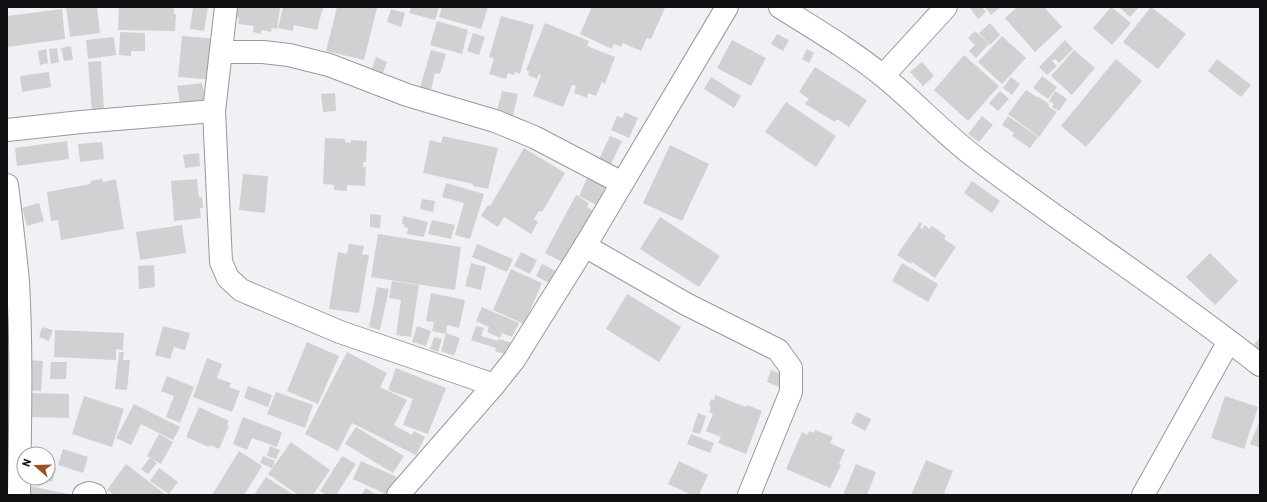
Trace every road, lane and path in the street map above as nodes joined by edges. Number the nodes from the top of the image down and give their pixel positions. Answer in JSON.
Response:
{"nodes":[{"id":1,"x":226,"y":7,"type":"edge"},
{"id":2,"x":727,"y":7,"type":"edge"},
{"id":3,"x":780,"y":7,"type":"edge"},
{"id":4,"x":946,"y":7,"type":"edge"},
{"id":5,"x":221,"y":52,"type":"junction"},
{"id":6,"x":883,"y":76,"type":"junction"},
{"id":7,"x":214,"y":111,"type":"junction"},
{"id":8,"x":7,"y":130,"type":"edge"},
{"id":9,"x":622,"y":183,"type":"junction"},
{"id":10,"x":7,"y":185,"type":"edge"},
{"id":11,"x":585,"y":246,"type":"junction"},
{"id":12,"x":1229,"y":340,"type":"junction"},
{"id":13,"x":1260,"y":365,"type":"edge"},
{"id":14,"x":494,"y":385,"type":"junction"},
{"id":15,"x":20,"y":495,"type":"edge"},
{"id":16,"x":84,"y":495,"type":"edge"},
{"id":17,"x":95,"y":495,"type":"edge"},
{"id":18,"x":398,"y":495,"type":"edge"},
{"id":19,"x":749,"y":495,"type":"edge"},
{"id":20,"x":1143,"y":495,"type":"edge"}],
"edges":[{"from":1,"to":5,"type":"street"},
{"from":2,"to":9,"type":"street"},
{"from":3,"to":6,"type":"street"},
{"from":4,"to":6,"type":"street"},
{"from":5,"to":7,"type":"street"},
{"from":5,"to":9,"type":"street"},
{"from":6,"to":12,"type":"street"},
{"from":7,"to":8,"type":"street"},
{"from":7,"to":14,"type":"street"},
{"from":9,"to":11,"type":"street"},
{"from":10,"to":15,"type":"street"},
{"from":11,"to":14,"type":"street"},
{"from":11,"to":19,"type":"street"},
{"from":12,"to":13,"type":"street"},
{"from":12,"to":20,"type":"street"},
{"from":14,"to":18,"type":"street"},
{"from":16,"to":17,"type":"street"}]}
